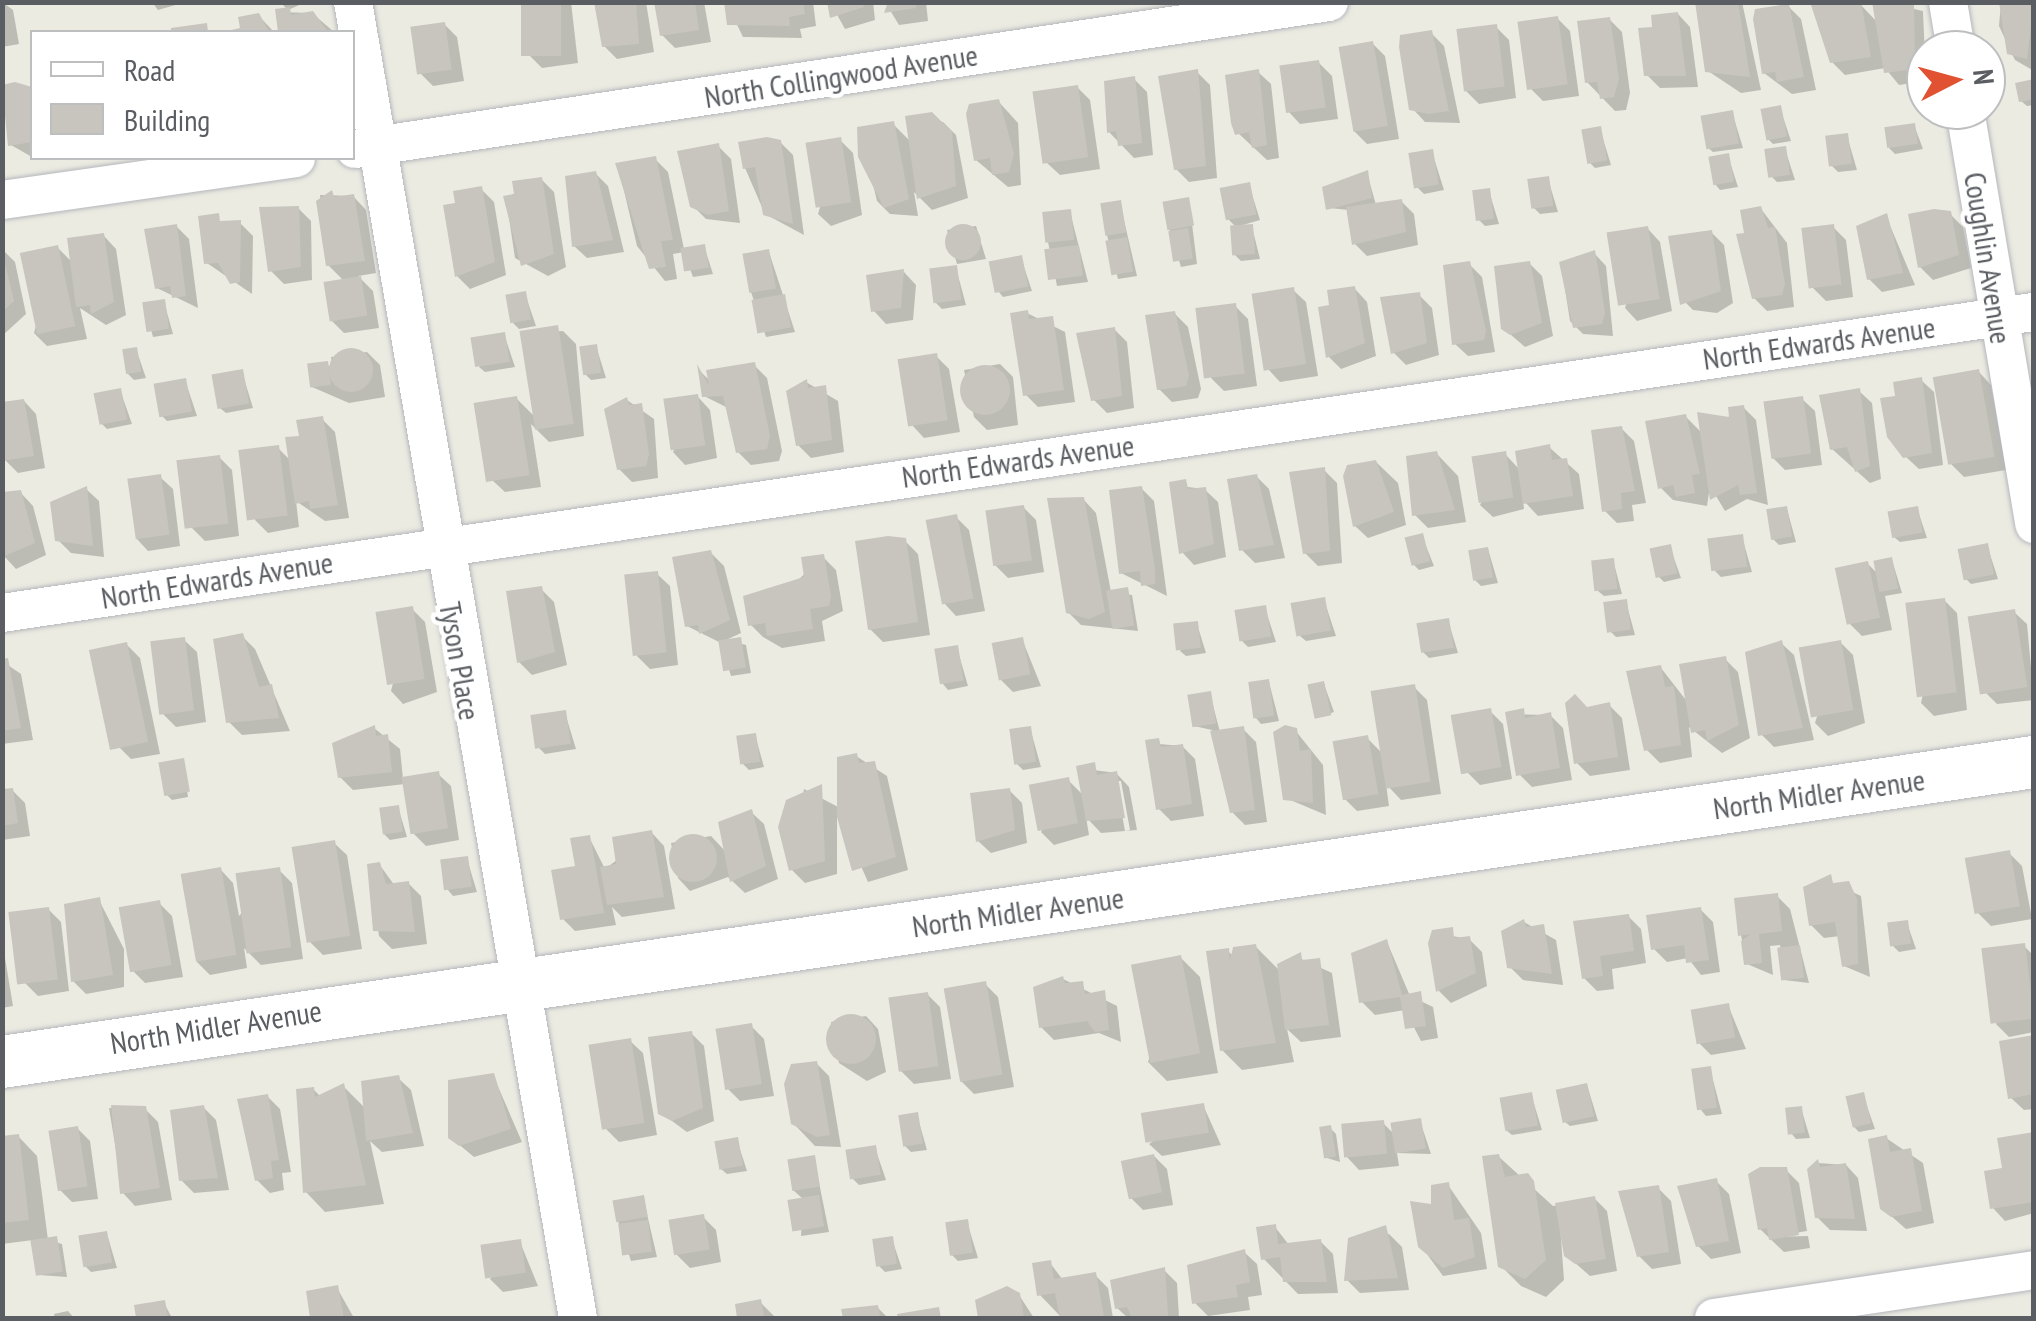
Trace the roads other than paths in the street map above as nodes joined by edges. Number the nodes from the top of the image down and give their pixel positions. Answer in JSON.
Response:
{"nodes":[{"id":1,"x":353,"y":2,"type":"edge"},
{"id":2,"x":1329,"y":2,"type":"edge"},
{"id":3,"x":1948,"y":2,"type":"edge"},
{"id":4,"x":1953,"y":30,"type":"edge"},
{"id":5,"x":1970,"y":130,"type":"edge"},
{"id":6,"x":364,"y":148,"type":"edge"},
{"id":7,"x":282,"y":160,"type":"edge"},
{"id":8,"x":2,"y":200,"type":"edge"},
{"id":9,"x":2015,"y":314,"type":"edge"},
{"id":10,"x":2034,"y":524,"type":"edge"},
{"id":11,"x":440,"y":547,"type":"junction"},
{"id":12,"x":2,"y":612,"type":"edge"},
{"id":13,"x":2034,"y":762,"type":"edge"},
{"id":14,"x":518,"y":982,"type":"junction"},
{"id":15,"x":2,"y":1062,"type":"edge"},
{"id":16,"x":2034,"y":1270,"type":"edge"},
{"id":17,"x":578,"y":1318,"type":"edge"},
{"id":18,"x":1714,"y":1318,"type":"edge"}],
"edges":[{"from":1,"to":6,"type":"street","name":"Tyson Place"},
{"from":2,"to":6,"type":"street","name":"North Collingwood Avenue"},
{"from":3,"to":4,"type":"street"},
{"from":5,"to":9,"type":"street","name":"Coughlin Avenue"},
{"from":6,"to":11,"type":"street","name":"Tyson Place"},
{"from":7,"to":8,"type":"street"},
{"from":9,"to":10,"type":"street","name":"Coughlin Avenue"},
{"from":9,"to":11,"type":"street","name":"North Edwards Avenue"},
{"from":11,"to":12,"type":"street","name":"North Edwards Avenue"},
{"from":11,"to":14,"type":"street","name":"Tyson Place"},
{"from":13,"to":14,"type":"main road","name":"North Midler Avenue"},
{"from":14,"to":15,"type":"main road","name":"North Midler Avenue"},
{"from":14,"to":17,"type":"street","name":"Tyson Place"},
{"from":16,"to":18,"type":"street"}]}
